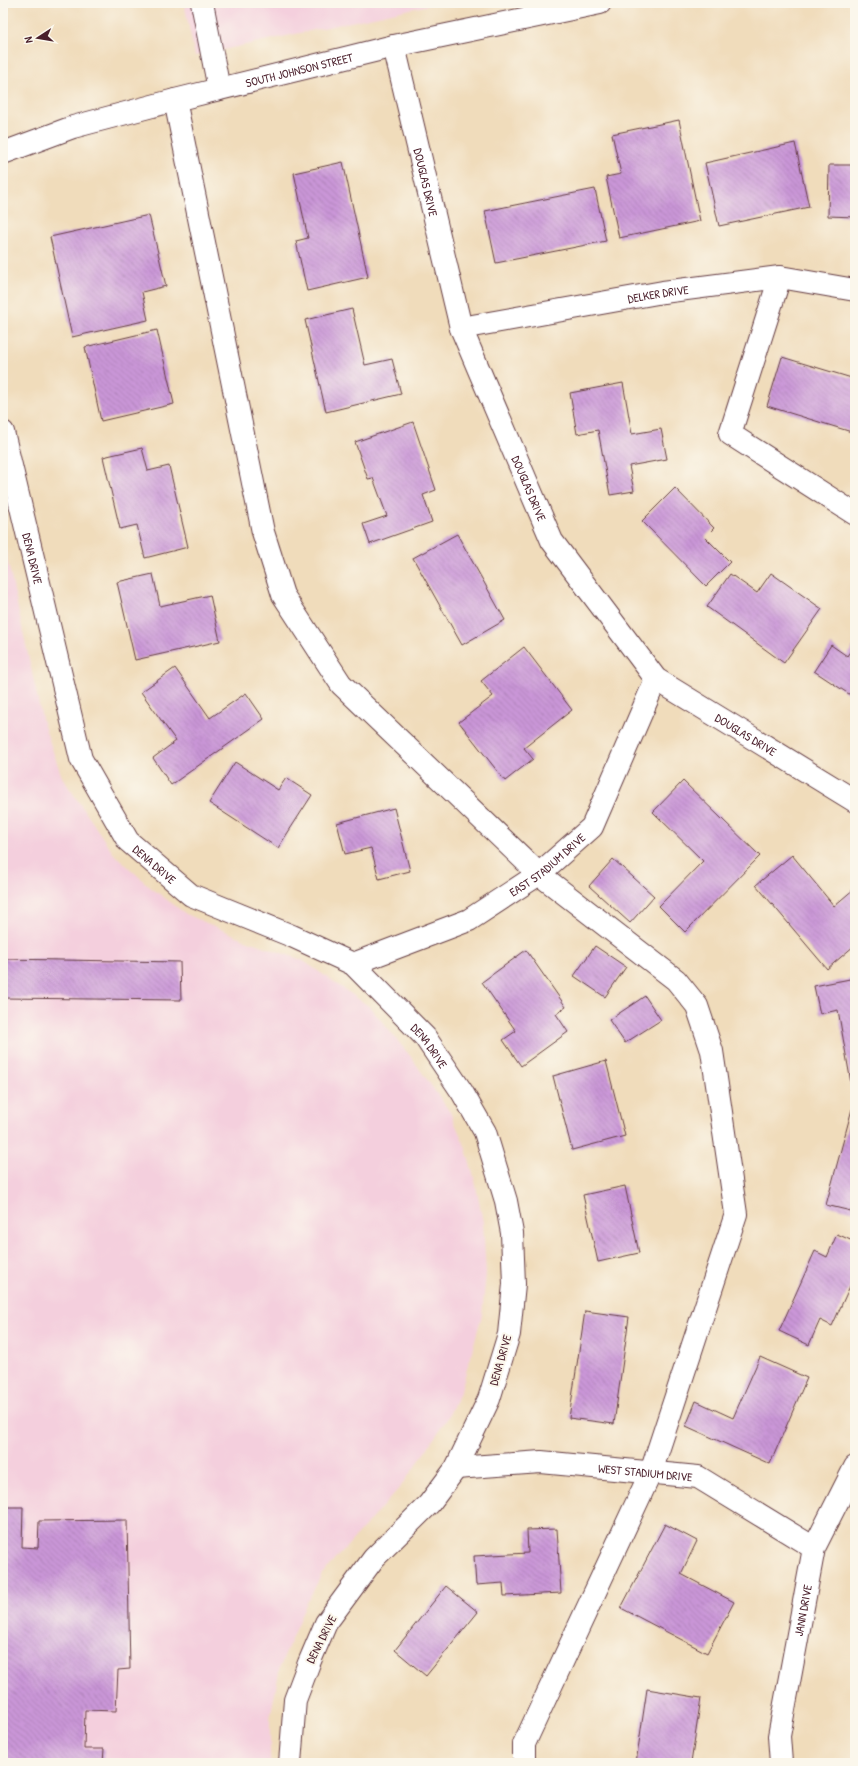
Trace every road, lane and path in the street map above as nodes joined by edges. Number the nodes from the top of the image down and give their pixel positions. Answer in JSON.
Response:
{"nodes":[{"id":1,"x":202,"y":3,"type":"edge"},
{"id":2,"x":600,"y":3,"type":"edge"},
{"id":3,"x":394,"y":46,"type":"junction"},
{"id":4,"x":219,"y":89,"type":"junction"},
{"id":5,"x":175,"y":100,"type":"junction"},
{"id":6,"x":3,"y":153,"type":"edge"},
{"id":7,"x":780,"y":277,"type":"junction"},
{"id":8,"x":855,"y":290,"type":"edge"},
{"id":9,"x":461,"y":328,"type":"junction"},
{"id":10,"x":3,"y":432,"type":"edge"},
{"id":11,"x":855,"y":514,"type":"edge"},
{"id":12,"x":656,"y":679,"type":"junction"},
{"id":13,"x":855,"y":802,"type":"edge"},
{"id":14,"x":539,"y":874,"type":"junction"},
{"id":15,"x":353,"y":964,"type":"junction"},
{"id":16,"x":855,"y":1466,"type":"edge"},
{"id":17,"x":456,"y":1468,"type":"junction"},
{"id":18,"x":651,"y":1472,"type":"junction"},
{"id":19,"x":814,"y":1548,"type":"junction"},
{"id":20,"x":290,"y":1763,"type":"edge"},
{"id":21,"x":524,"y":1763,"type":"edge"},
{"id":22,"x":781,"y":1763,"type":"edge"}],
"edges":[{"from":1,"to":4,"type":"street"},
{"from":2,"to":3,"type":"street","name":"SOUTH JOHNSON STREET"},
{"from":3,"to":4,"type":"street","name":"SOUTH JOHNSON STREET"},
{"from":3,"to":9,"type":"street","name":"DOUGLAS DRIVE"},
{"from":4,"to":5,"type":"street","name":"SOUTH JOHNSON STREET"},
{"from":5,"to":6,"type":"street","name":"SOUTH JOHNSON STREET"},
{"from":5,"to":14,"type":"street"},
{"from":7,"to":8,"type":"street","name":"DELKER DRIVE"},
{"from":7,"to":9,"type":"street","name":"DELKER DRIVE"},
{"from":7,"to":11,"type":"street"},
{"from":9,"to":12,"type":"street","name":"DOUGLAS DRIVE"},
{"from":10,"to":15,"type":"street","name":"DENA DRIVE"},
{"from":12,"to":13,"type":"street","name":"DOUGLAS DRIVE"},
{"from":12,"to":14,"type":"street","name":"EAST STADIUM DRIVE"},
{"from":14,"to":15,"type":"street","name":"EAST STADIUM DRIVE"},
{"from":14,"to":18,"type":"street"},
{"from":15,"to":17,"type":"street","name":"DENA DRIVE"},
{"from":16,"to":19,"type":"street","name":"JANN DRIVE"},
{"from":17,"to":18,"type":"street","name":"WEST STADIUM DRIVE"},
{"from":17,"to":20,"type":"street","name":"DENA DRIVE"},
{"from":18,"to":19,"type":"street","name":"WEST STADIUM DRIVE"},
{"from":18,"to":21,"type":"street"},
{"from":19,"to":22,"type":"street","name":"JANN DRIVE"}]}
